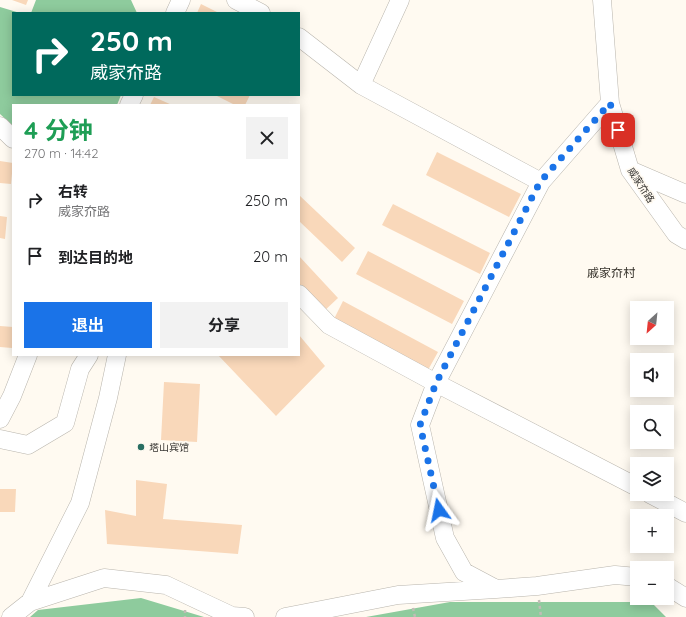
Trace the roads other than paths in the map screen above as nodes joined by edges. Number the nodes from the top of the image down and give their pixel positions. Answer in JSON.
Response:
{"nodes":[{"id":1,"x":181,"y":0,"type":"edge"},
{"id":2,"x":236,"y":0,"type":"edge"},
{"id":3,"x":400,"y":0,"type":"edge"},
{"id":4,"x":602,"y":0,"type":"edge"},
{"id":5,"x":175,"y":12,"type":"edge"},
{"id":6,"x":259,"y":12,"type":"edge"},
{"id":7,"x":300,"y":38,"type":"edge"},
{"id":8,"x":361,"y":85,"type":"junction"},
{"id":9,"x":610,"y":103,"type":"junction"},
{"id":10,"x":0,"y":126,"type":"edge"},
{"id":11,"x":12,"y":138,"type":"edge"},
{"id":12,"x":630,"y":170,"type":"junction"},
{"id":13,"x":540,"y":182,"type":"junction"},
{"id":14,"x":686,"y":194,"type":"edge"},
{"id":15,"x":686,"y":240,"type":"edge"},
{"id":16,"x":300,"y":295,"type":"edge"},
{"id":17,"x":28,"y":356,"type":"edge"},
{"id":18,"x":88,"y":356,"type":"edge"},
{"id":19,"x":117,"y":356,"type":"edge"},
{"id":20,"x":436,"y":383,"type":"junction"},
{"id":21,"x":0,"y":419,"type":"edge"},
{"id":22,"x":0,"y":439,"type":"edge"},
{"id":23,"x":630,"y":483,"type":"edge"},
{"id":24,"x":663,"y":501,"type":"edge"},
{"id":25,"x":686,"y":513,"type":"edge"},
{"id":26,"x":630,"y":576,"type":"edge"},
{"id":27,"x":496,"y":589,"type":"junction"},
{"id":28,"x":674,"y":590,"type":"edge"},
{"id":29,"x":686,"y":598,"type":"edge"},
{"id":30,"x":30,"y":602,"type":"junction"},
{"id":31,"x":11,"y":617,"type":"edge"},
{"id":32,"x":245,"y":617,"type":"edge"},
{"id":33,"x":284,"y":617,"type":"edge"}],
"edges":[{"from":1,"to":5,"type":"street"},
{"from":2,"to":6,"type":"street"},
{"from":3,"to":8,"type":"street"},
{"from":4,"to":9,"type":"street","name":"威家夼路"},
{"from":7,"to":8,"type":"street"},
{"from":8,"to":13,"type":"street"},
{"from":9,"to":12,"type":"street","name":"威家夼路"},
{"from":9,"to":13,"type":"street"},
{"from":10,"to":11,"type":"street"},
{"from":12,"to":14,"type":"street"},
{"from":12,"to":15,"type":"street","name":"威家夼路"},
{"from":13,"to":20,"type":"street"},
{"from":16,"to":20,"type":"street"},
{"from":17,"to":21,"type":"street"},
{"from":18,"to":22,"type":"street"},
{"from":19,"to":30,"type":"street"},
{"from":20,"to":23,"type":"street"},
{"from":20,"to":27,"type":"street"},
{"from":24,"to":25,"type":"street"},
{"from":26,"to":27,"type":"street"},
{"from":27,"to":33,"type":"street"},
{"from":28,"to":29,"type":"street"},
{"from":30,"to":31,"type":"street"},
{"from":30,"to":32,"type":"street"}]}
